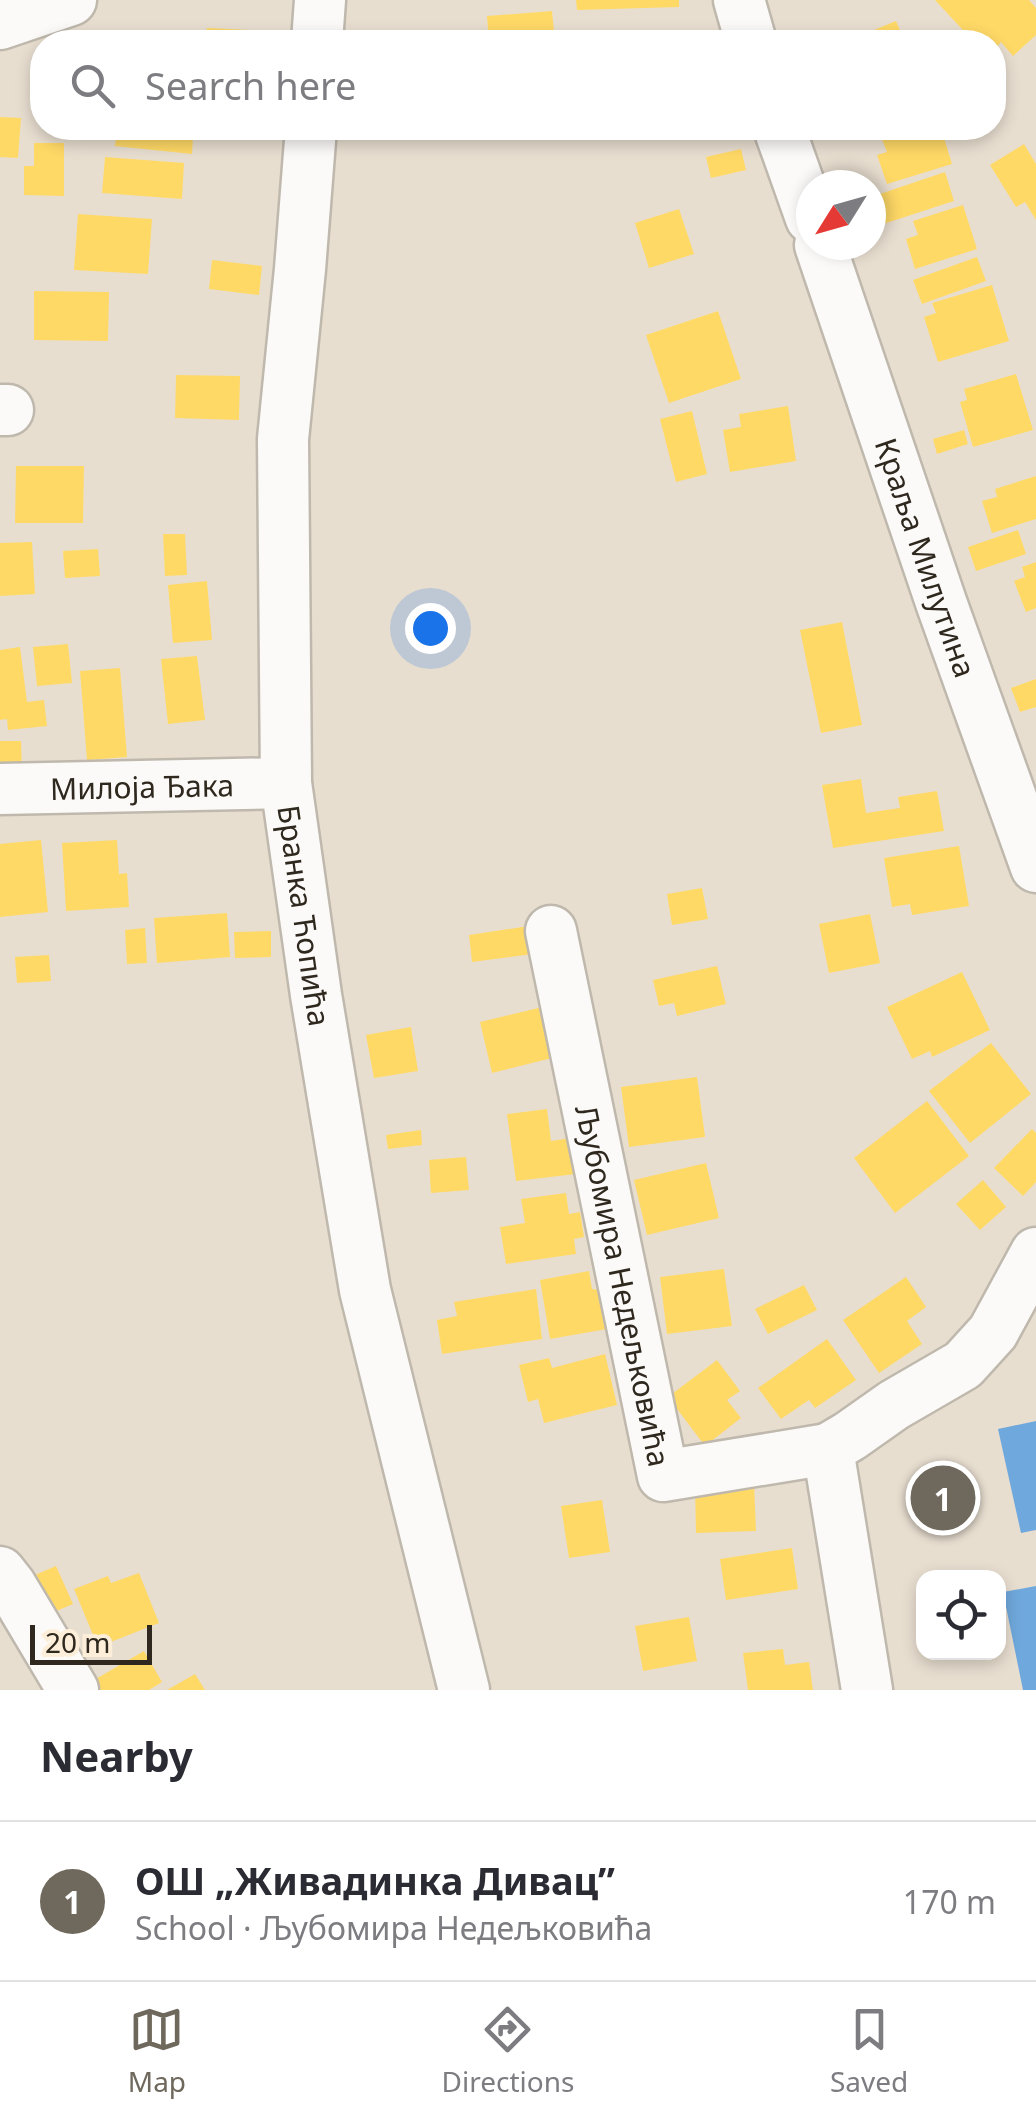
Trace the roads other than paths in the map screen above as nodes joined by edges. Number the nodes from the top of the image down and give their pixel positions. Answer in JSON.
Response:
{"nodes":[{"id":1,"x":71,"y":0,"type":"edge"},
{"id":2,"x":320,"y":0,"type":"edge"},
{"id":3,"x":739,"y":0,"type":"edge"},
{"id":4,"x":0,"y":24,"type":"edge"},
{"id":5,"x":318,"y":30,"type":"edge"},
{"id":6,"x":748,"y":30,"type":"edge"},
{"id":7,"x":310,"y":140,"type":"edge"},
{"id":8,"x":783,"y":140,"type":"edge"},
{"id":9,"x":796,"y":176,"type":"edge"},
{"id":10,"x":825,"y":260,"type":"edge"},
{"id":11,"x":286,"y":784,"type":"junction"},
{"id":12,"x":0,"y":789,"type":"edge"},
{"id":13,"x":1036,"y":867,"type":"edge"},
{"id":14,"x":552,"y":931,"type":"dead end"},
{"id":15,"x":1036,"y":1253,"type":"edge"},
{"id":16,"x":828,"y":1449,"type":"junction"},
{"id":17,"x":0,"y":1572,"type":"edge"},
{"id":18,"x":73,"y":1690,"type":"edge"},
{"id":19,"x":464,"y":1690,"type":"edge"},
{"id":20,"x":867,"y":1690,"type":"edge"}],
"edges":[{"from":1,"to":4,"type":"street"},
{"from":2,"to":5,"type":"street"},
{"from":3,"to":6,"type":"street"},
{"from":7,"to":11,"type":"street","name":"Бранка Ћопића"},
{"from":8,"to":9,"type":"street"},
{"from":10,"to":13,"type":"street","name":"Краља Милутина"},
{"from":11,"to":12,"type":"street","name":"Милоја Ђака"},
{"from":11,"to":19,"type":"street","name":"Бранка Ћопића"},
{"from":14,"to":16,"type":"street","name":"Љубомира Недељковића"},
{"from":15,"to":16,"type":"street","name":"Љубомира Недељковића"},
{"from":16,"to":20,"type":"street"},
{"from":17,"to":18,"type":"street"}]}
